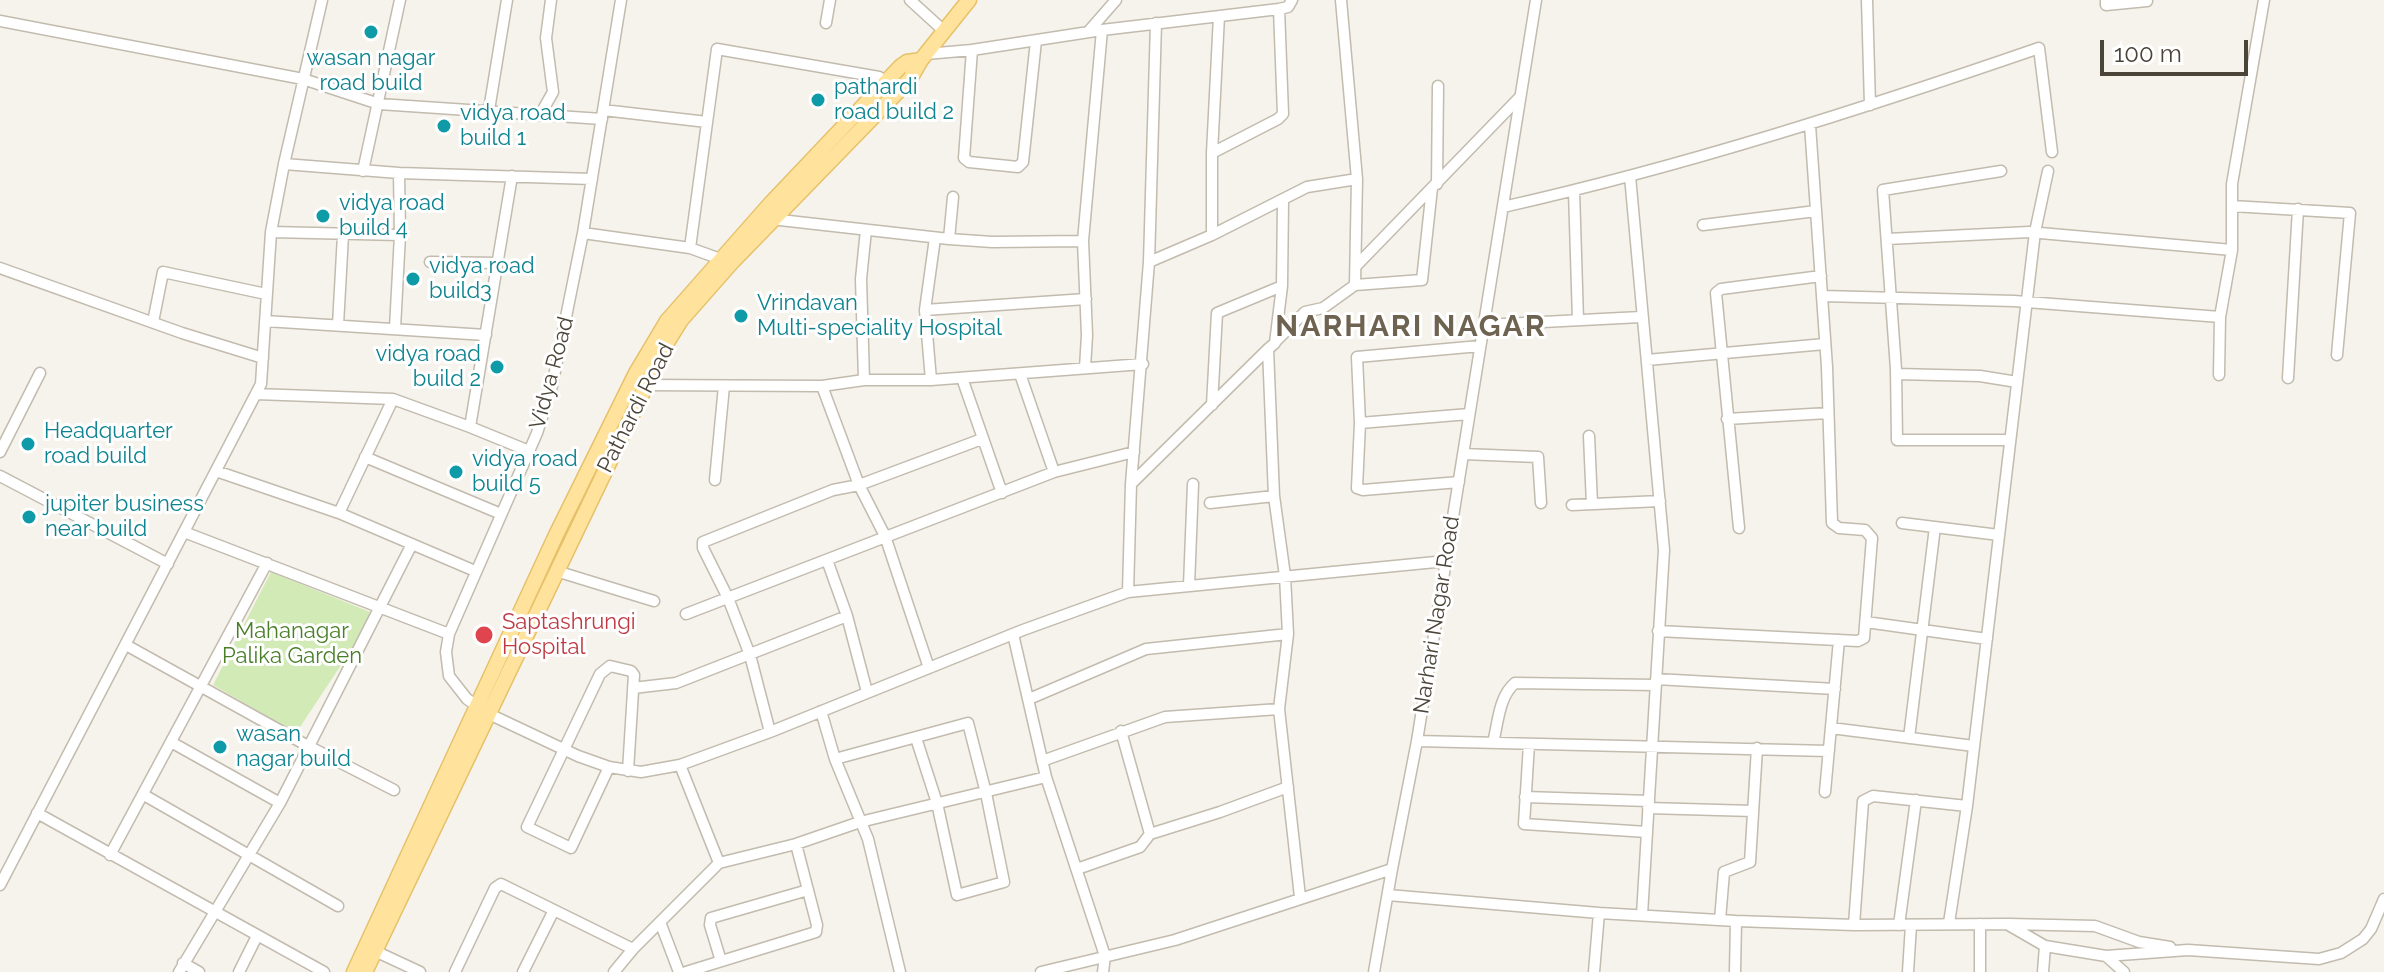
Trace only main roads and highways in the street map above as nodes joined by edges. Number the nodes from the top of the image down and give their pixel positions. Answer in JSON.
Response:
{"nodes":[{"id":1,"x":969,"y":0,"type":"edge"},
{"id":2,"x":638,"y":384,"type":"junction"},
{"id":3,"x":483,"y":710,"type":"junction"},
{"id":4,"x":354,"y":972,"type":"edge"},
{"id":5,"x":365,"y":972,"type":"edge"}],
"edges":[{"from":1,"to":2,"type":"main road","name":"Pathardi Road"},
{"from":2,"to":3,"type":"main road","name":"Pathardi Road"},
{"from":2,"to":3,"type":"main road"},
{"from":3,"to":4,"type":"main road"},
{"from":3,"to":5,"type":"main road","name":"Pathardi Road"}]}
